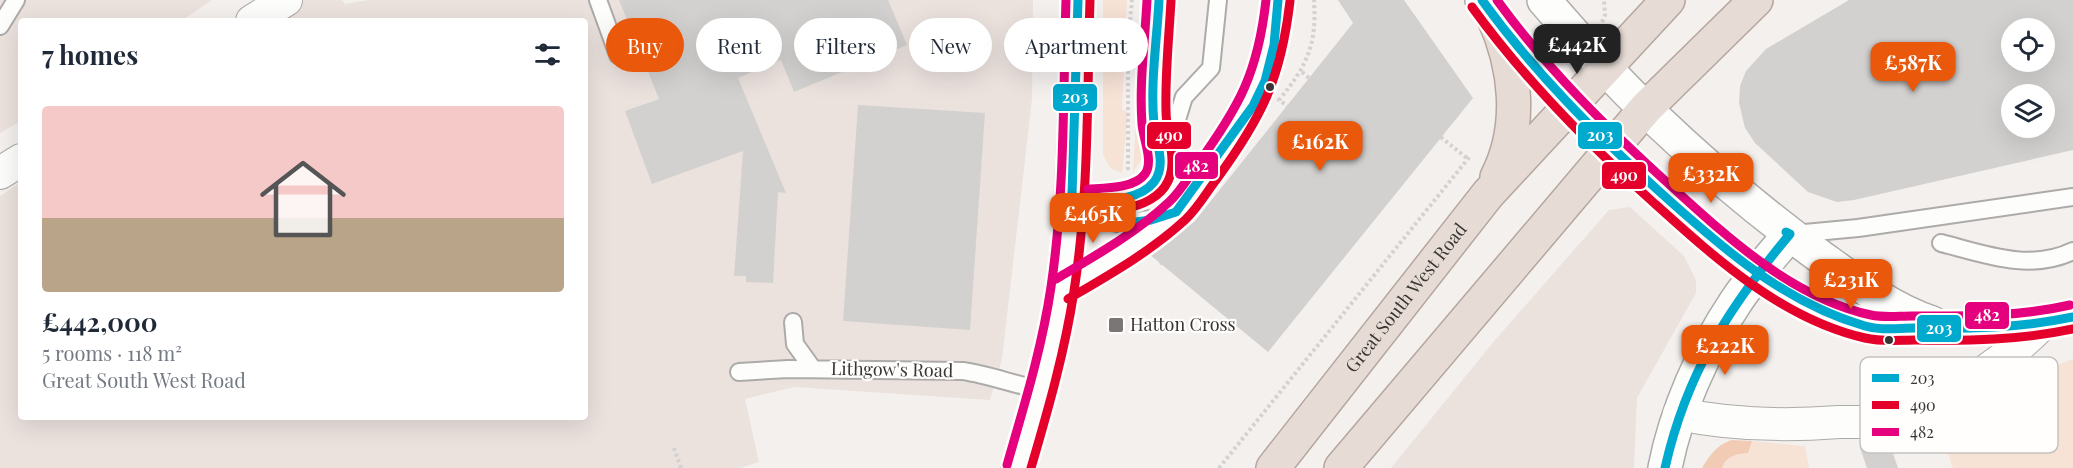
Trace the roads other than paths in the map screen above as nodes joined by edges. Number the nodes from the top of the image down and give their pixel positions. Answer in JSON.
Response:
{"nodes":[{"id":1,"x":16,"y":0,"type":"edge"},
{"id":2,"x":286,"y":0,"type":"edge"},
{"id":3,"x":597,"y":0,"type":"edge"},
{"id":4,"x":1078,"y":0,"type":"edge"},
{"id":5,"x":1159,"y":0,"type":"edge"},
{"id":6,"x":1218,"y":0,"type":"edge"},
{"id":7,"x":1278,"y":0,"type":"edge"},
{"id":8,"x":1544,"y":0,"type":"edge"},
{"id":9,"x":1668,"y":0,"type":"edge"},
{"id":10,"x":1756,"y":0,"type":"edge"},
{"id":11,"x":1487,"y":8,"type":"edge"},
{"id":12,"x":257,"y":18,"type":"edge"},
{"id":13,"x":606,"y":24,"type":"edge"},
{"id":14,"x":0,"y":26,"type":"edge"},
{"id":15,"x":1594,"y":55,"type":"junction"},
{"id":16,"x":1569,"y":104,"type":"junction"},
{"id":17,"x":1646,"y":108,"type":"junction"},
{"id":18,"x":1613,"y":147,"type":"junction"},
{"id":19,"x":18,"y":162,"type":"edge"},
{"id":20,"x":0,"y":173,"type":"edge"},
{"id":21,"x":1488,"y":194,"type":"junction"},
{"id":22,"x":1190,"y":195,"type":"junction"},
{"id":23,"x":2073,"y":197,"type":"edge"},
{"id":24,"x":1081,"y":198,"type":"junction"},
{"id":25,"x":1176,"y":212,"type":"junction"},
{"id":26,"x":1790,"y":234,"type":"junction"},
{"id":27,"x":1941,"y":243,"type":"dead end"},
{"id":28,"x":2073,"y":251,"type":"edge"},
{"id":29,"x":1758,"y":272,"type":"junction"},
{"id":30,"x":1062,"y":289,"type":"junction"},
{"id":31,"x":2073,"y":317,"type":"edge"},
{"id":32,"x":793,"y":322,"type":"dead end"},
{"id":33,"x":2041,"y":325,"type":"junction"},
{"id":34,"x":1944,"y":328,"type":"junction"},
{"id":35,"x":2006,"y":357,"type":"edge"},
{"id":36,"x":813,"y":369,"type":"junction"},
{"id":37,"x":739,"y":372,"type":"dead end"},
{"id":38,"x":1042,"y":390,"type":"junction"},
{"id":39,"x":1679,"y":414,"type":"junction"},
{"id":40,"x":1860,"y":421,"type":"edge"},
{"id":41,"x":1018,"y":468,"type":"edge"},
{"id":42,"x":1273,"y":468,"type":"edge"},
{"id":43,"x":1341,"y":468,"type":"edge"},
{"id":44,"x":1665,"y":468,"type":"edge"}],
"edges":[{"from":1,"to":14,"type":"lane"},
{"from":2,"to":12,"type":"street"},
{"from":3,"to":13,"type":"lane"},
{"from":4,"to":24,"type":"street"},
{"from":5,"to":24,"type":"lane"},
{"from":6,"to":22,"type":"lane"},
{"from":7,"to":22,"type":"lane"},
{"from":8,"to":15,"type":"street"},
{"from":9,"to":15,"type":"highway","name":"Great South West Road"},
{"from":10,"to":17,"type":"highway"},
{"from":11,"to":16,"type":"street"},
{"from":11,"to":21,"type":"highway"},
{"from":15,"to":16,"type":"highway","name":"Great South West Road"},
{"from":15,"to":17,"type":"street"},
{"from":16,"to":18,"type":"street"},
{"from":16,"to":21,"type":"highway","name":"Great South West Road"},
{"from":17,"to":18,"type":"highway"},
{"from":17,"to":26,"type":"street"},
{"from":18,"to":29,"type":"street"},
{"from":18,"to":43,"type":"highway"},
{"from":19,"to":20,"type":"street"},
{"from":21,"to":42,"type":"highway","name":"Great South West Road"},
{"from":22,"to":25,"type":"lane"},
{"from":23,"to":26,"type":"lane"},
{"from":24,"to":25,"type":"lane"},
{"from":24,"to":30,"type":"street"},
{"from":25,"to":30,"type":"lane"},
{"from":26,"to":29,"type":"street"},
{"from":26,"to":34,"type":"street"},
{"from":27,"to":28,"type":"lane"},
{"from":29,"to":34,"type":"street"},
{"from":29,"to":39,"type":"street"},
{"from":30,"to":38,"type":"street"},
{"from":31,"to":33,"type":"street"},
{"from":32,"to":36,"type":"lane"},
{"from":33,"to":34,"type":"street"},
{"from":33,"to":35,"type":"street"},
{"from":36,"to":37,"type":"lane","name":"Lithgow's Road"},
{"from":36,"to":38,"type":"lane","name":"Lithgow's Road"},
{"from":38,"to":41,"type":"street"},
{"from":39,"to":40,"type":"street"},
{"from":39,"to":44,"type":"street"}]}
